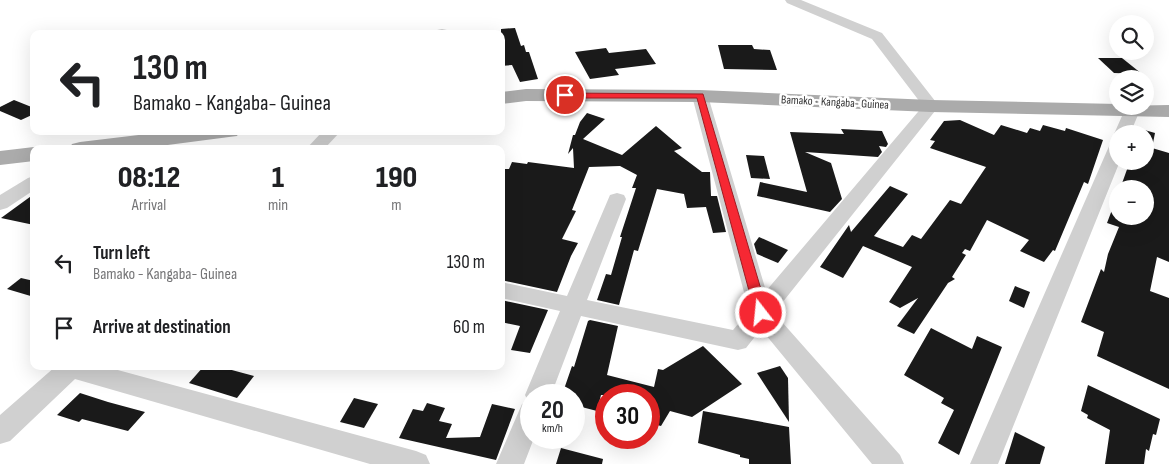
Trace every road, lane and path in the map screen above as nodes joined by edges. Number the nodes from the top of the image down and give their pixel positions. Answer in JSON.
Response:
{"nodes":[{"id":1,"x":791,"y":0,"type":"edge"},
{"id":2,"x":824,"y":0,"type":"edge"},
{"id":3,"x":833,"y":17,"type":"junction"},
{"id":4,"x":700,"y":96,"type":"junction"},
{"id":5,"x":505,"y":98,"type":"edge"},
{"id":6,"x":931,"y":106,"type":"junction"},
{"id":7,"x":1109,"y":110,"type":"edge"},
{"id":8,"x":1154,"y":111,"type":"edge"},
{"id":9,"x":1169,"y":111,"type":"edge"},
{"id":10,"x":196,"y":135,"type":"edge"},
{"id":11,"x":329,"y":135,"type":"edge"},
{"id":12,"x":115,"y":145,"type":"edge"},
{"id":13,"x":318,"y":145,"type":"edge"},
{"id":14,"x":30,"y":154,"type":"edge"},
{"id":15,"x":0,"y":158,"type":"edge"},
{"id":16,"x":1109,"y":165,"type":"edge"},
{"id":17,"x":30,"y":185,"type":"edge"},
{"id":18,"x":617,"y":199,"type":"dead end"},
{"id":19,"x":0,"y":204,"type":"edge"},
{"id":20,"x":505,"y":291,"type":"edge"},
{"id":21,"x":574,"y":306,"type":"junction"},
{"id":22,"x":761,"y":313,"type":"junction"},
{"id":23,"x":69,"y":370,"type":"edge"},
{"id":24,"x":83,"y":370,"type":"edge"},
{"id":25,"x":542,"y":384,"type":"edge"},
{"id":26,"x":0,"y":432,"type":"edge"},
{"id":27,"x":520,"y":439,"type":"edge"},
{"id":28,"x":416,"y":464,"type":"edge"},
{"id":29,"x":510,"y":464,"type":"edge"},
{"id":30,"x":890,"y":464,"type":"edge"},
{"id":31,"x":984,"y":464,"type":"edge"}],
"edges":[{"from":1,"to":3,"type":"street"},
{"from":2,"to":3,"type":"street"},
{"from":3,"to":6,"type":"street"},
{"from":4,"to":5,"type":"main road","name":"Bamako - Kangaba- Guinea"},
{"from":4,"to":6,"type":"main road","name":"Bamako - Kangaba- Guinea"},
{"from":4,"to":22,"type":"street"},
{"from":6,"to":7,"type":"main road","name":"Bamako - Kangaba- Guinea"},
{"from":6,"to":22,"type":"street"},
{"from":8,"to":9,"type":"main road","name":"Bamako - Kangaba- Guinea"},
{"from":10,"to":12,"type":"main road"},
{"from":11,"to":13,"type":"street"},
{"from":14,"to":15,"type":"main road"},
{"from":16,"to":31,"type":"street"},
{"from":17,"to":19,"type":"street"},
{"from":18,"to":21,"type":"street"},
{"from":20,"to":21,"type":"street"},
{"from":21,"to":22,"type":"street"},
{"from":21,"to":25,"type":"street"},
{"from":22,"to":30,"type":"street"},
{"from":23,"to":26,"type":"street"},
{"from":24,"to":28,"type":"street"},
{"from":27,"to":29,"type":"street"}]}
